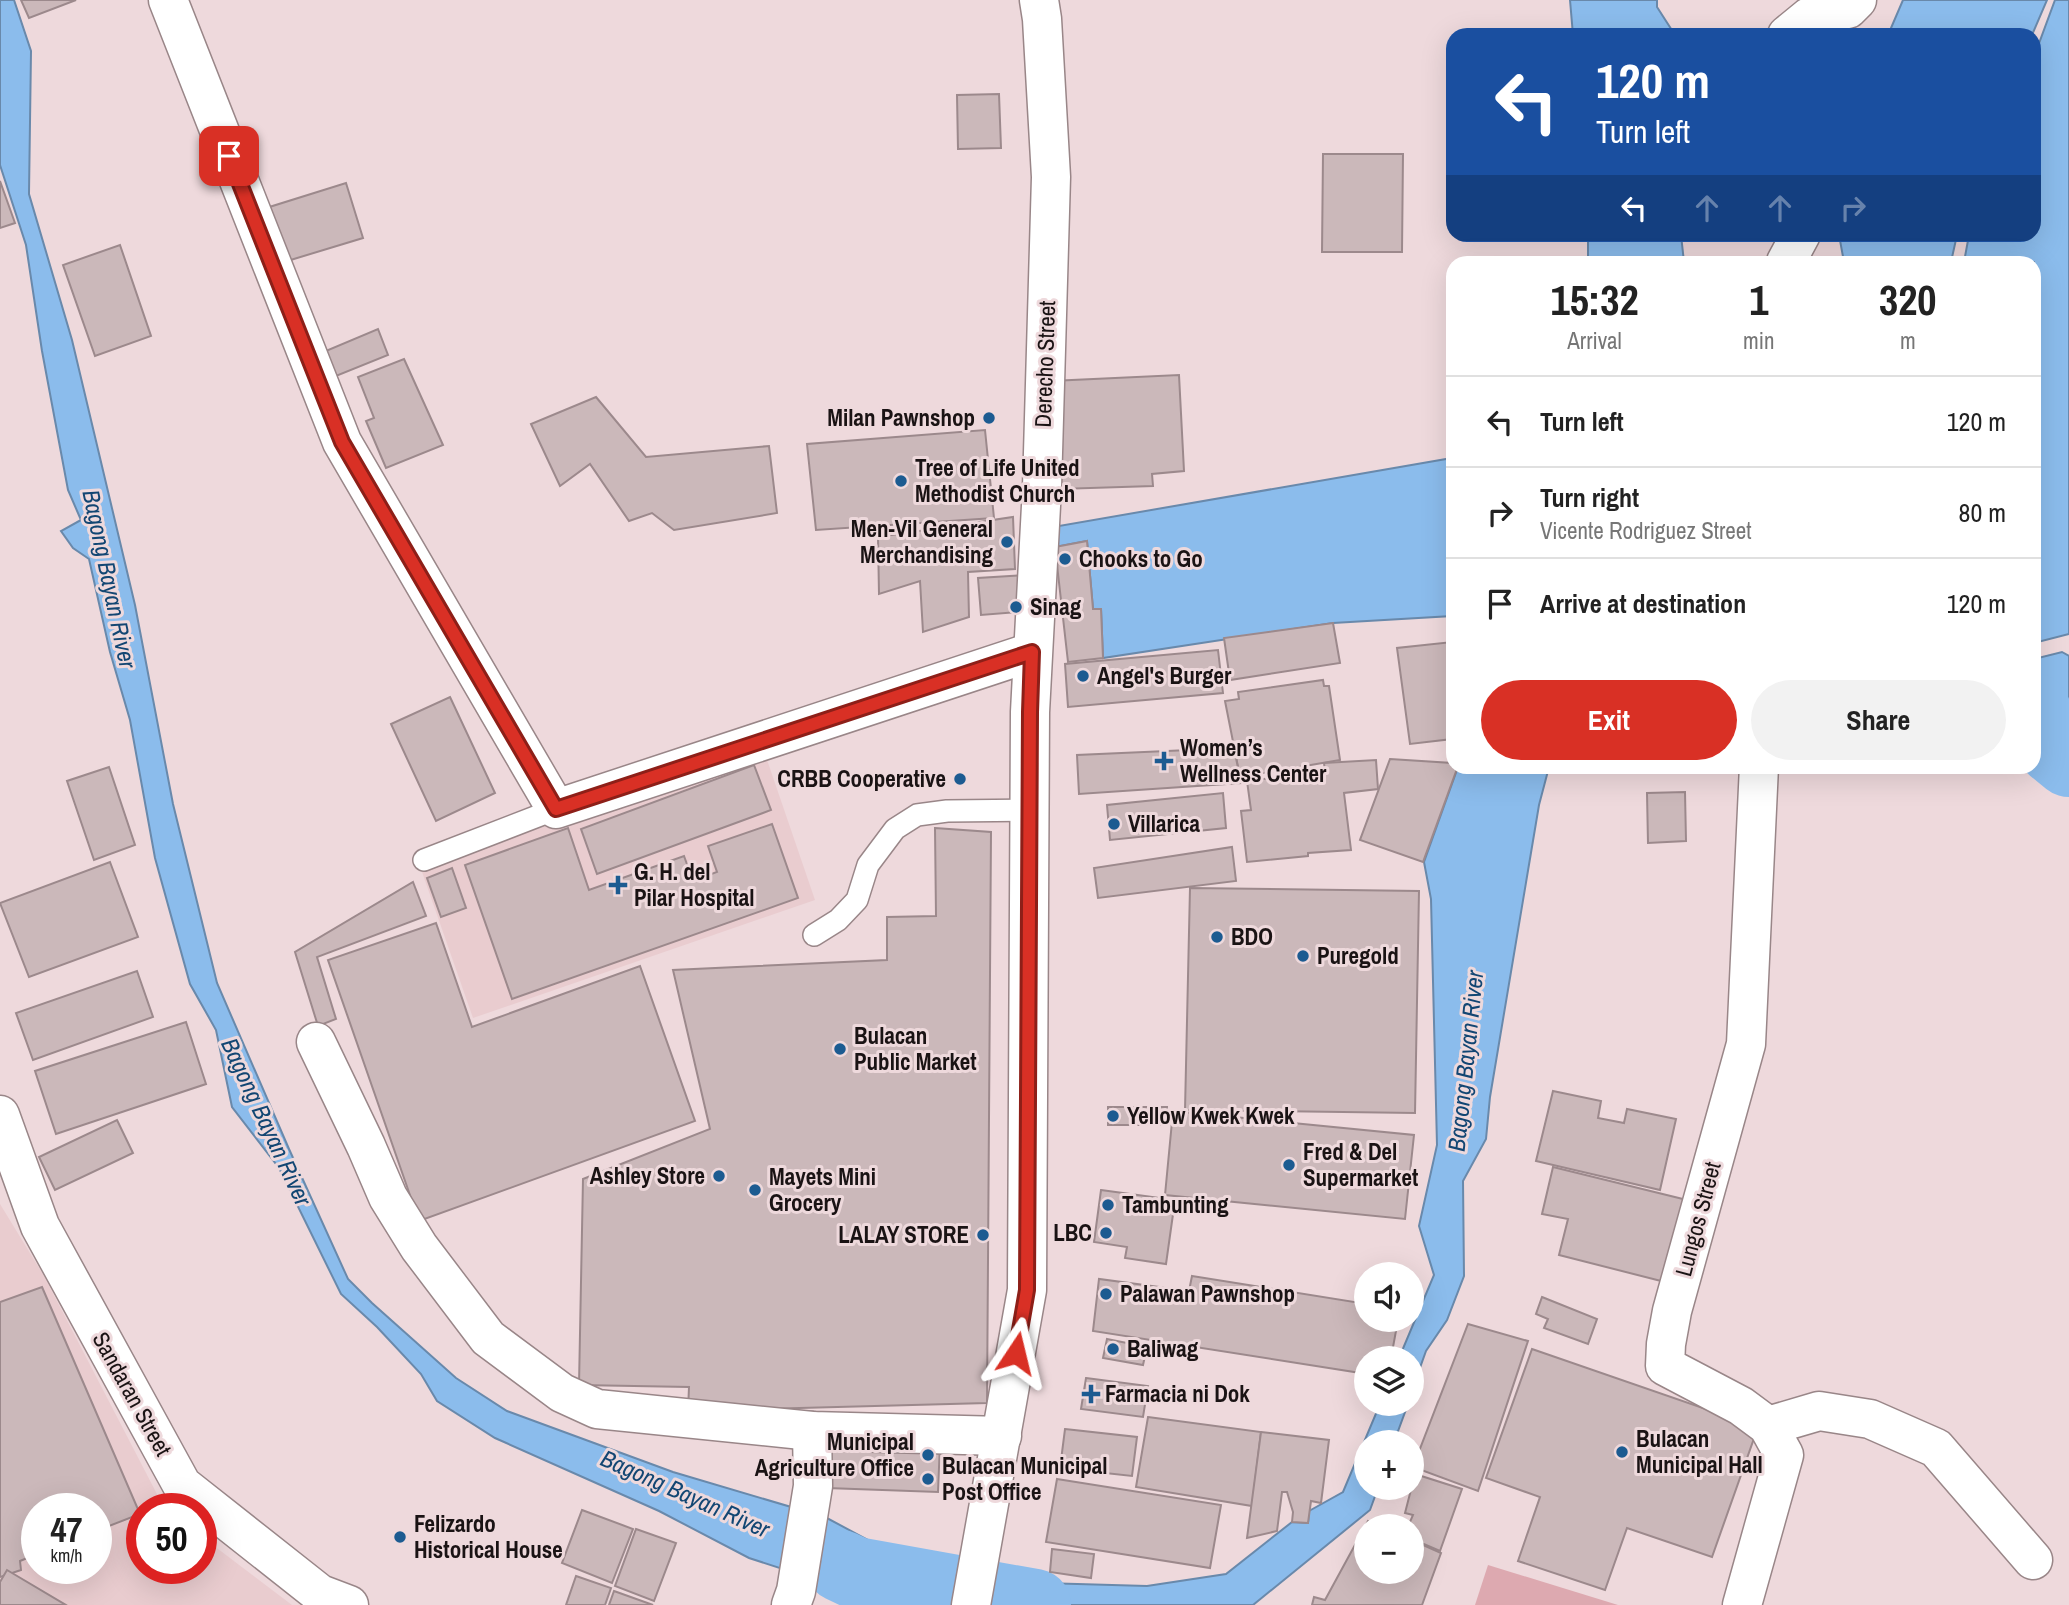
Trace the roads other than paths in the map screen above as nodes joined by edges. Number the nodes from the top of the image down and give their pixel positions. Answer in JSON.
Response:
{"nodes":[{"id":1,"x":167,"y":0,"type":"edge"},
{"id":2,"x":1039,"y":0,"type":"edge"},
{"id":3,"x":1857,"y":0,"type":"edge"},
{"id":4,"x":1796,"y":28,"type":"edge"},
{"id":5,"x":1032,"y":652,"type":"junction"},
{"id":6,"x":1759,"y":774,"type":"edge"},
{"id":7,"x":556,"y":809,"type":"junction"},
{"id":8,"x":1029,"y":810,"type":"junction"},
{"id":9,"x":424,"y":860,"type":"dead end"},
{"id":10,"x":814,"y":935,"type":"dead end"},
{"id":11,"x":316,"y":1042,"type":"dead end"},
{"id":12,"x":0,"y":1117,"type":"edge"},
{"id":13,"x":1768,"y":1426,"type":"junction"},
{"id":14,"x":812,"y":1432,"type":"junction"},
{"id":15,"x":1002,"y":1436,"type":"junction"},
{"id":16,"x":2032,"y":1560,"type":"dead end"},
{"id":17,"x":793,"y":1598,"type":"edge"},
{"id":18,"x":349,"y":1605,"type":"edge"},
{"id":19,"x":971,"y":1605,"type":"edge"},
{"id":20,"x":1742,"y":1605,"type":"edge"}],
"edges":[{"from":1,"to":7,"type":"street"},
{"from":2,"to":5,"type":"street","name":"Derecho Street"},
{"from":3,"to":4,"type":"street"},
{"from":5,"to":7,"type":"street"},
{"from":5,"to":8,"type":"street","name":"Derecho Street"},
{"from":6,"to":13,"type":"street","name":"Lungos Street"},
{"from":7,"to":9,"type":"lane"},
{"from":8,"to":10,"type":"lane"},
{"from":8,"to":15,"type":"street","name":"Derecho Street"},
{"from":11,"to":14,"type":"street"},
{"from":12,"to":18,"type":"street","name":"Sandaran Street"},
{"from":13,"to":16,"type":"street"},
{"from":13,"to":20,"type":"street","name":"Lungos Street"},
{"from":14,"to":15,"type":"street"},
{"from":14,"to":17,"type":"street"},
{"from":15,"to":19,"type":"street","name":"Derecho Street"}]}
